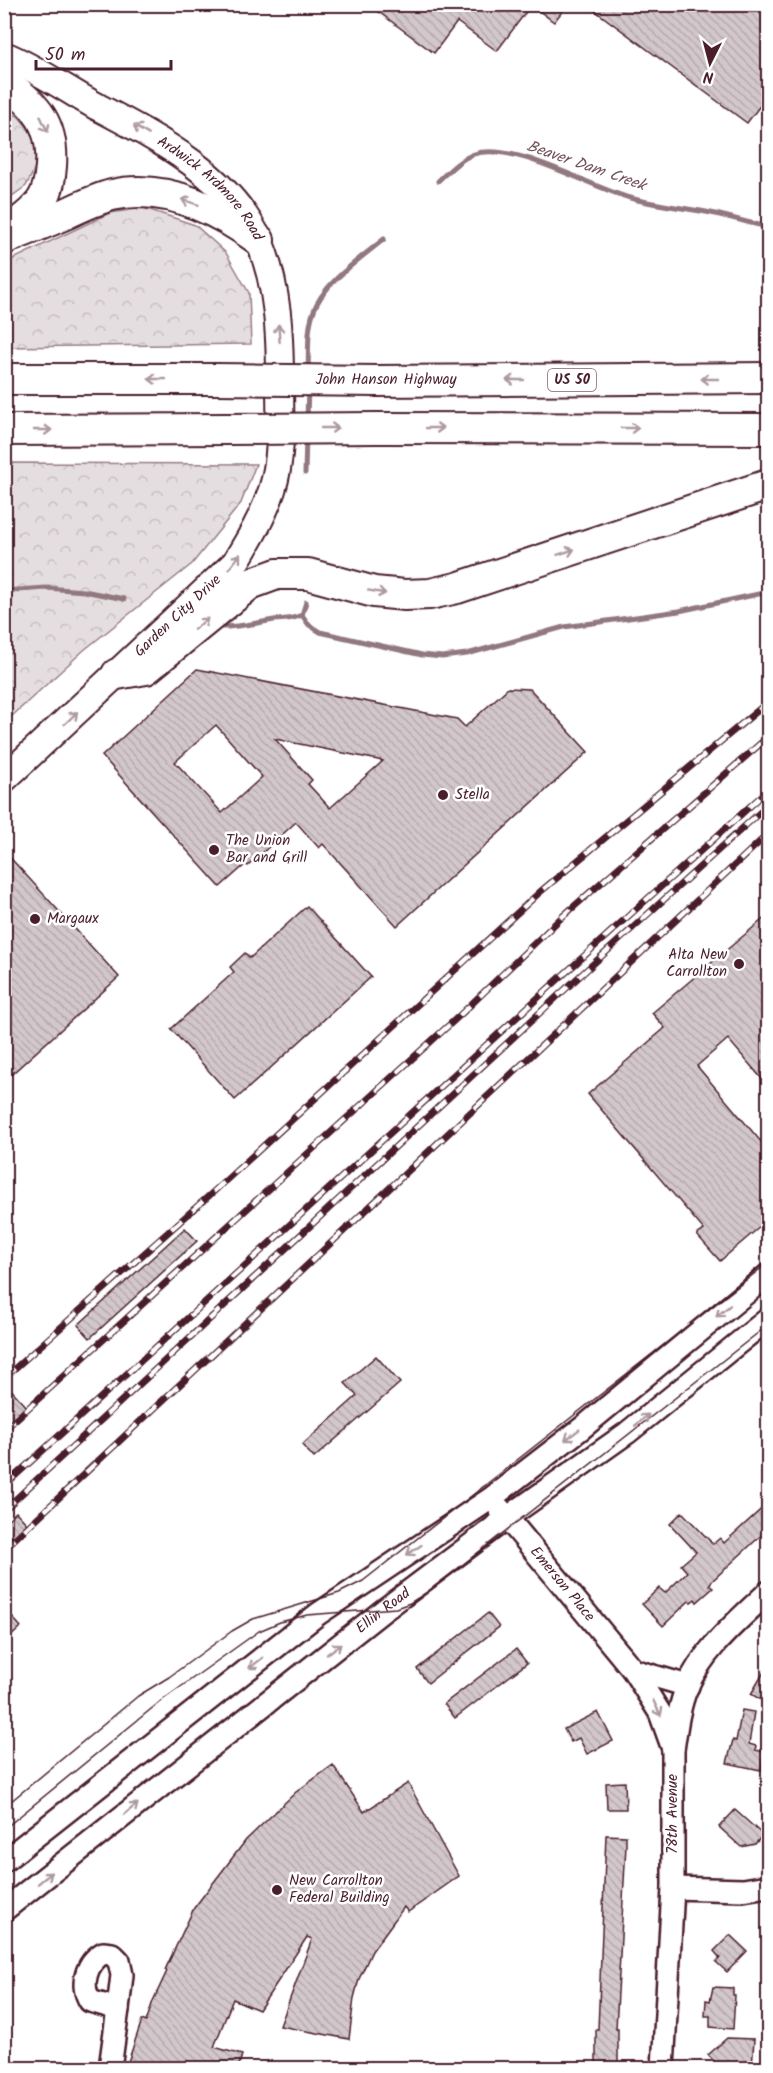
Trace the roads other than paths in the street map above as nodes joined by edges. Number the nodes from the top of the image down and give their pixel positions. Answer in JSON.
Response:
{"nodes":[{"id":1,"x":4,"y":55,"type":"edge"},
{"id":2,"x":4,"y":83,"type":"edge"},
{"id":3,"x":4,"y":234,"type":"edge"},
{"id":4,"x":4,"y":239,"type":"edge"},
{"id":5,"x":259,"y":240,"type":"junction"},
{"id":6,"x":768,"y":378,"type":"edge"},
{"id":7,"x":4,"y":379,"type":"edge"},
{"id":8,"x":280,"y":413,"type":"joint"},
{"id":9,"x":768,"y":429,"type":"edge"},
{"id":10,"x":4,"y":430,"type":"edge"},
{"id":11,"x":768,"y":485,"type":"edge"},
{"id":12,"x":117,"y":674,"type":"junction"},
{"id":13,"x":4,"y":779,"type":"edge"},
{"id":14,"x":768,"y":1275,"type":"edge"},
{"id":15,"x":768,"y":1320,"type":"edge"},
{"id":16,"x":490,"y":1499,"type":"junction"},
{"id":17,"x":508,"y":1517,"type":"junction"},
{"id":18,"x":768,"y":1592,"type":"edge"},
{"id":19,"x":633,"y":1670,"type":"junction"},
{"id":20,"x":688,"y":1686,"type":"junction"},
{"id":21,"x":674,"y":1750,"type":"junction"},
{"id":22,"x":4,"y":1861,"type":"edge"},
{"id":23,"x":768,"y":1886,"type":"edge"},
{"id":24,"x":673,"y":1888,"type":"junction"},
{"id":25,"x":4,"y":1910,"type":"edge"},
{"id":26,"x":118,"y":2009,"type":"dead end"},
{"id":27,"x":110,"y":2068,"type":"edge"},
{"id":28,"x":663,"y":2068,"type":"edge"}],
"edges":[{"from":5,"to":1,"type":"main road","name":"Ardwick Ardmore Road","one_way":true},
{"from":2,"to":3,"type":"highway","one_way":true},
{"from":5,"to":4,"type":"highway","one_way":true},
{"from":8,"to":5,"type":"main road","name":"Ardwick Ardmore Road","one_way":true},
{"from":6,"to":7,"type":"highway","name":"John Hanson Highway","number":"US 50","one_way":true,"bridge":true},
{"from":12,"to":8,"type":"main road","name":"Garden City Drive","one_way":true},
{"from":10,"to":9,"type":"highway","one_way":true,"bridge":true},
{"from":12,"to":11,"type":"highway","one_way":true},
{"from":13,"to":12,"type":"main road","name":"Garden City Drive","one_way":true},
{"from":14,"to":16,"type":"street","one_way":true},
{"from":17,"to":15,"type":"street","name":"Ellin Road","one_way":true},
{"from":16,"to":17,"type":"street","name":"Emerson Place"},
{"from":16,"to":22,"type":"street","one_way":true},
{"from":17,"to":19,"type":"street","name":"Emerson Place"},
{"from":25,"to":17,"type":"street","name":"Ellin Road","one_way":true},
{"from":18,"to":20,"type":"street","name":"78th Avenue"},
{"from":19,"to":20,"type":"street"},
{"from":19,"to":21,"type":"street","name":"Emerson Place","one_way":true},
{"from":20,"to":21,"type":"street","name":"78th Avenue"},
{"from":21,"to":24,"type":"street","name":"78th Avenue"},
{"from":23,"to":24,"type":"street"},
{"from":24,"to":28,"type":"street","name":"78th Avenue"},
{"from":26,"to":27,"type":"street"}]}
